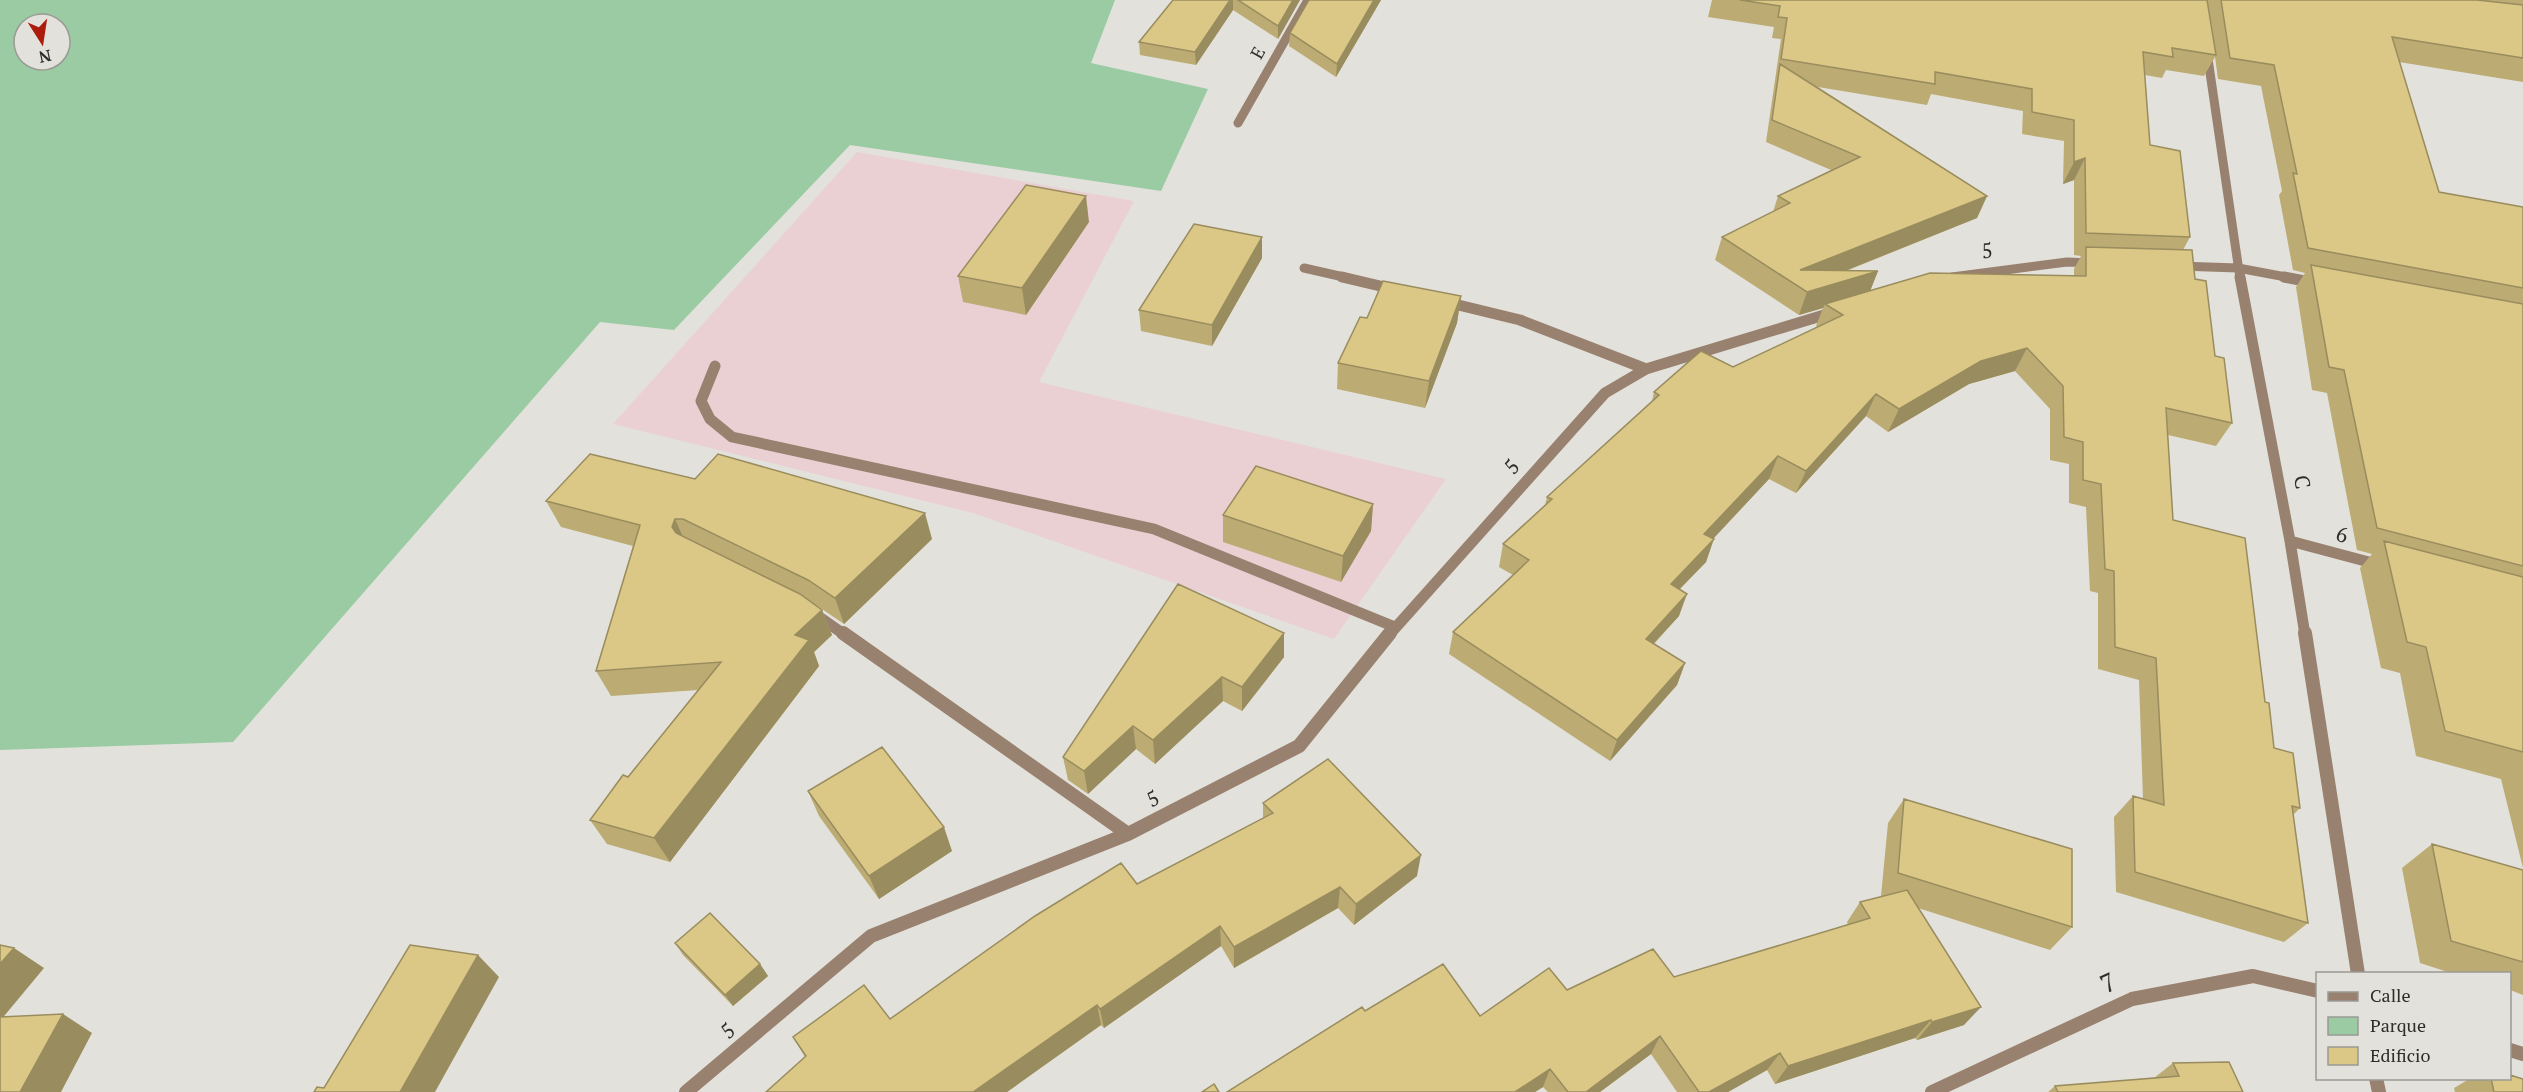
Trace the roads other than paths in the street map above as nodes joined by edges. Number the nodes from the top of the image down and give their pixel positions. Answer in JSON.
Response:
{"nodes":[{"id":1,"x":1308,"y":0,"type":"edge"},
{"id":2,"x":2205,"y":35,"type":"edge"},
{"id":3,"x":1238,"y":123,"type":"dead end"},
{"id":4,"x":2101,"y":263,"type":"edge"},
{"id":5,"x":2170,"y":266,"type":"edge"},
{"id":6,"x":1304,"y":268,"type":"dead end"},
{"id":7,"x":2238,"y":268,"type":"junction"},
{"id":8,"x":1941,"y":280,"type":"edge"},
{"id":9,"x":2330,"y":286,"type":"edge"},
{"id":10,"x":1407,"y":292,"type":"edge"},
{"id":11,"x":1430,"y":298,"type":"edge"},
{"id":12,"x":1850,"y":308,"type":"edge"},
{"id":13,"x":715,"y":366,"type":"dead end"},
{"id":14,"x":1646,"y":369,"type":"junction"},
{"id":15,"x":2290,"y":541,"type":"junction"},
{"id":16,"x":2390,"y":567,"type":"edge"},
{"id":17,"x":803,"y":608,"type":"edge"},
{"id":18,"x":1395,"y":627,"type":"junction"},
{"id":19,"x":1128,"y":834,"type":"junction"},
{"id":20,"x":2358,"y":972,"type":"edge"},
{"id":21,"x":2316,"y":991,"type":"edge"},
{"id":22,"x":686,"y":1092,"type":"edge"},
{"id":23,"x":1932,"y":1092,"type":"edge"}],
"edges":[{"from":1,"to":3,"type":"street","name":"E"},
{"from":2,"to":7,"type":"street","name":"C"},
{"from":4,"to":8,"type":"street","name":"5"},
{"from":5,"to":7,"type":"street"},
{"from":6,"to":10,"type":"street"},
{"from":7,"to":9,"type":"street"},
{"from":7,"to":15,"type":"street","name":"C"},
{"from":11,"to":14,"type":"street"},
{"from":12,"to":14,"type":"street","name":"5"},
{"from":13,"to":18,"type":"street"},
{"from":14,"to":18,"type":"street","name":"5"},
{"from":15,"to":16,"type":"street","name":"6"},
{"from":15,"to":20,"type":"street","name":"C"},
{"from":17,"to":19,"type":"street"},
{"from":18,"to":19,"type":"street","name":"5"},
{"from":19,"to":22,"type":"street","name":"5"},
{"from":21,"to":23,"type":"street","name":"7"}]}
